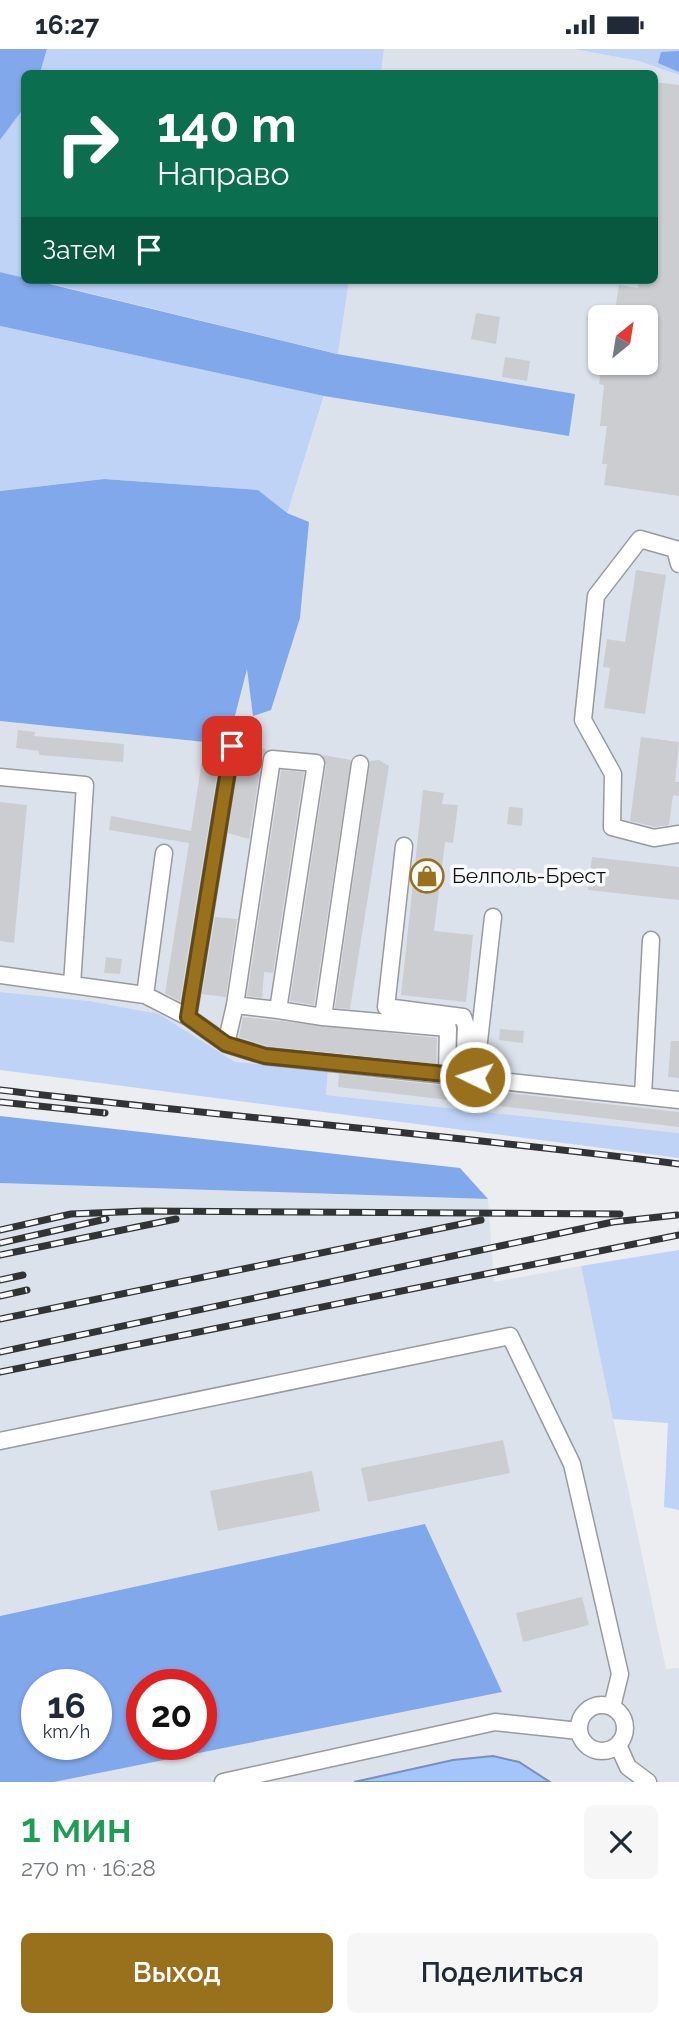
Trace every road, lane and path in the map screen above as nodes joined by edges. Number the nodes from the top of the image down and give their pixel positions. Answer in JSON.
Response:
{"nodes":[{"id":1,"x":679,"y":564,"type":"edge"},
{"id":2,"x":232,"y":746,"type":"dead end"},
{"id":3,"x":360,"y":764,"type":"dead end"},
{"id":4,"x":0,"y":777,"type":"edge"},
{"id":5,"x":679,"y":834,"type":"edge"},
{"id":6,"x":404,"y":846,"type":"dead end"},
{"id":7,"x":164,"y":853,"type":"dead end"},
{"id":8,"x":493,"y":917,"type":"dead end"},
{"id":9,"x":651,"y":940,"type":"dead end"},
{"id":10,"x":0,"y":975,"type":"edge"},
{"id":11,"x":72,"y":985,"type":"junction"},
{"id":12,"x":145,"y":995,"type":"junction"},
{"id":13,"x":235,"y":1005,"type":"junction"},
{"id":14,"x":278,"y":1010,"type":"junction"},
{"id":15,"x":188,"y":1017,"type":"junction"},
{"id":16,"x":323,"y":1017,"type":"junction"},
{"id":17,"x":226,"y":1044,"type":"junction"},
{"id":18,"x":462,"y":1076,"type":"junction"},
{"id":19,"x":643,"y":1096,"type":"junction"},
{"id":20,"x":679,"y":1100,"type":"edge"},
{"id":21,"x":0,"y":1441,"type":"edge"},
{"id":22,"x":612,"y":1707,"type":"junction"},
{"id":23,"x":579,"y":1731,"type":"junction"},
{"id":24,"x":618,"y":1745,"type":"junction"},
{"id":25,"x":223,"y":1782,"type":"edge"},
{"id":26,"x":648,"y":1782,"type":"edge"}],
"edges":[{"from":1,"to":5,"type":"lane"},
{"from":2,"to":15,"type":"lane"},
{"from":3,"to":16,"type":"lane"},
{"from":4,"to":11,"type":"lane"},
{"from":6,"to":18,"type":"lane"},
{"from":7,"to":12,"type":"lane"},
{"from":8,"to":18,"type":"lane"},
{"from":9,"to":19,"type":"lane"},
{"from":10,"to":11,"type":"lane"},
{"from":11,"to":12,"type":"lane"},
{"from":12,"to":15,"type":"lane"},
{"from":13,"to":14,"type":"lane"},
{"from":13,"to":14,"type":"lane"},
{"from":13,"to":17,"type":"lane"},
{"from":14,"to":16,"type":"lane"},
{"from":15,"to":17,"type":"lane"},
{"from":16,"to":18,"type":"lane"},
{"from":17,"to":18,"type":"lane"},
{"from":18,"to":19,"type":"lane"},
{"from":19,"to":20,"type":"lane"},
{"from":21,"to":22,"type":"lane"},
{"from":22,"to":23,"type":"lane"},
{"from":22,"to":24,"type":"lane"},
{"from":23,"to":24,"type":"lane"},
{"from":23,"to":25,"type":"lane"},
{"from":24,"to":26,"type":"lane"}]}
